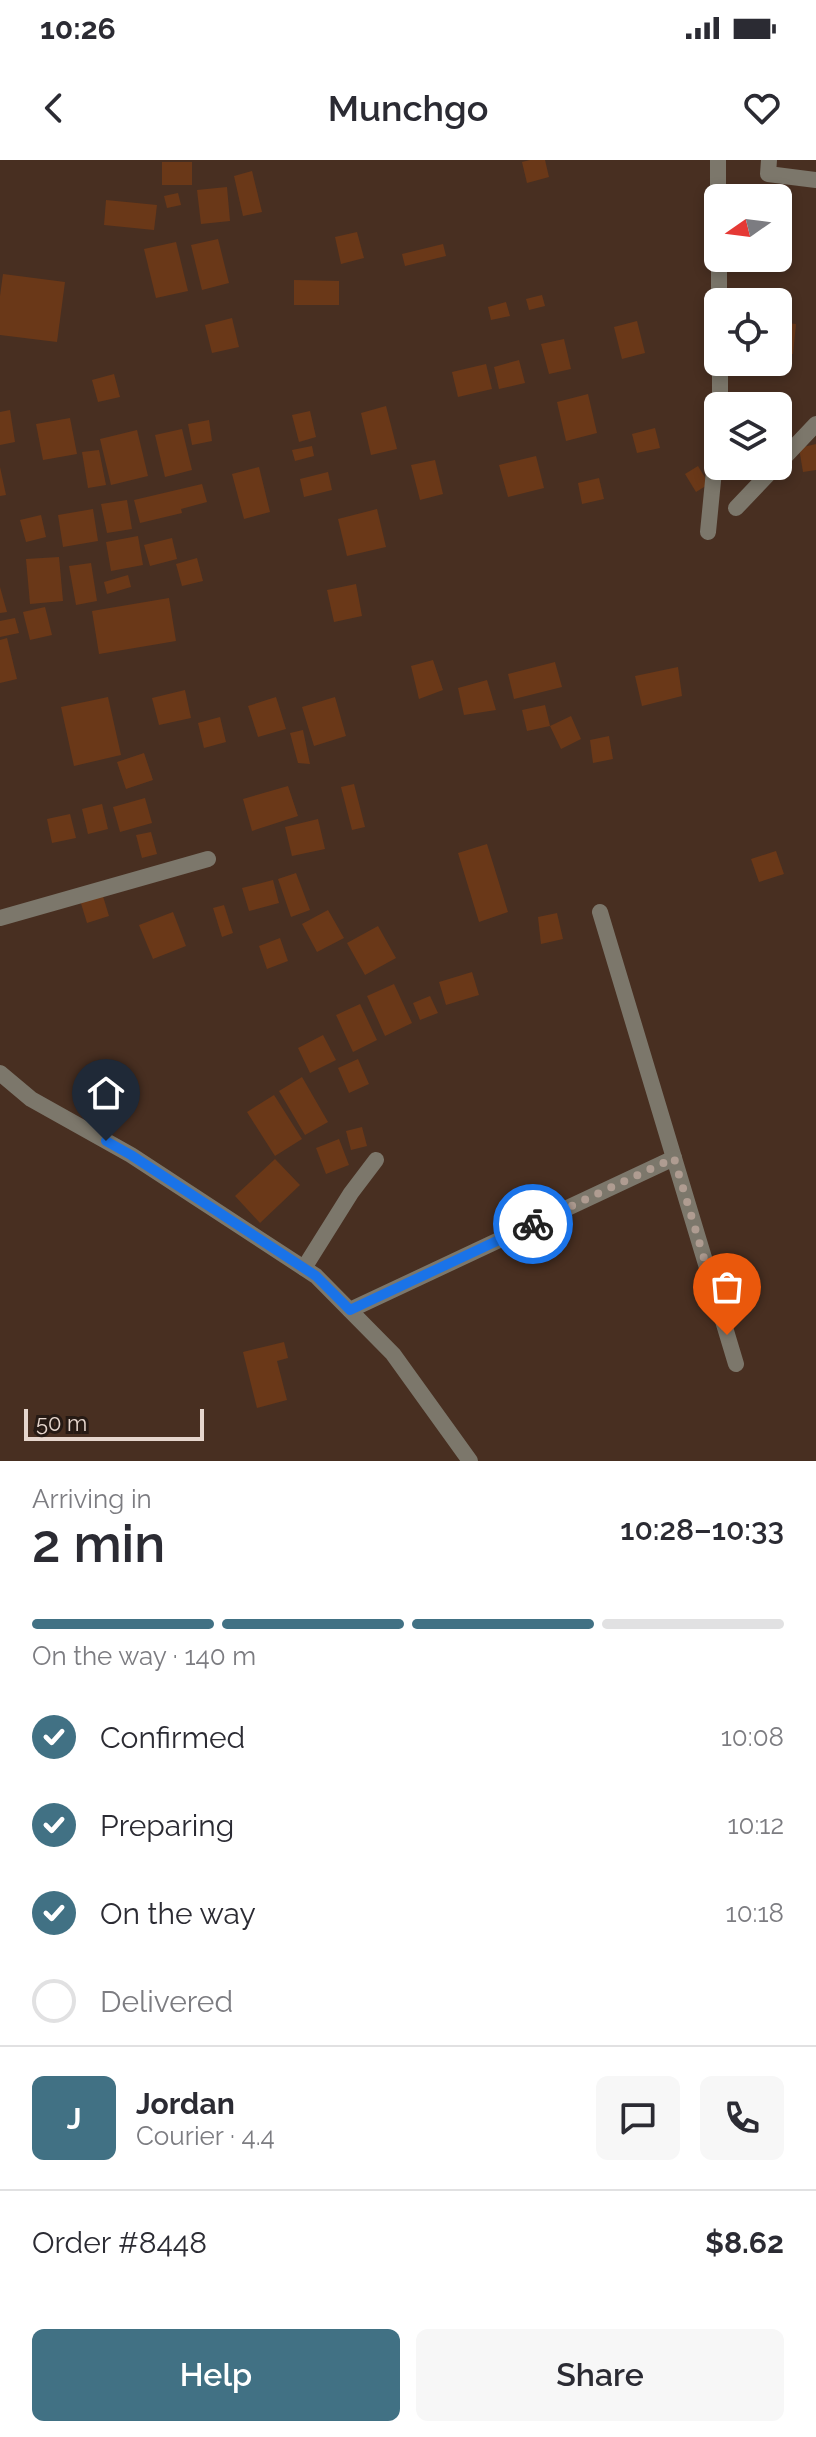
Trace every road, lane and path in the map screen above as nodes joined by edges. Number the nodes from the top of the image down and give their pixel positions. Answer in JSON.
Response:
{"nodes":[{"id":1,"x":718,"y":160,"type":"edge"},
{"id":2,"x":769,"y":160,"type":"edge"},
{"id":3,"x":816,"y":180,"type":"edge"},
{"id":4,"x":718,"y":184,"type":"edge"},
{"id":5,"x":816,"y":424,"type":"edge"},
{"id":6,"x":792,"y":449,"type":"edge"},
{"id":7,"x":713,"y":480,"type":"edge"},
{"id":8,"x":763,"y":480,"type":"edge"},
{"id":9,"x":736,"y":508,"type":"dead end"},
{"id":10,"x":708,"y":532,"type":"dead end"},
{"id":11,"x":208,"y":859,"type":"dead end"},
{"id":12,"x":600,"y":912,"type":"dead end"},
{"id":13,"x":0,"y":918,"type":"edge"},
{"id":14,"x":0,"y":1073,"type":"edge"},
{"id":15,"x":674,"y":1158,"type":"junction"},
{"id":16,"x":376,"y":1160,"type":"dead end"},
{"id":17,"x":304,"y":1268,"type":"junction"},
{"id":18,"x":350,"y":1310,"type":"junction"},
{"id":19,"x":736,"y":1364,"type":"dead end"},
{"id":20,"x":470,"y":1461,"type":"edge"}],
"edges":[{"from":1,"to":4,"type":"street"},
{"from":2,"to":3,"type":"street"},
{"from":5,"to":6,"type":"street"},
{"from":7,"to":10,"type":"street"},
{"from":8,"to":9,"type":"street"},
{"from":11,"to":13,"type":"street"},
{"from":12,"to":15,"type":"street"},
{"from":14,"to":17,"type":"street"},
{"from":15,"to":18,"type":"street"},
{"from":15,"to":19,"type":"street"},
{"from":16,"to":17,"type":"street"},
{"from":17,"to":18,"type":"street"},
{"from":18,"to":20,"type":"street"}]}
